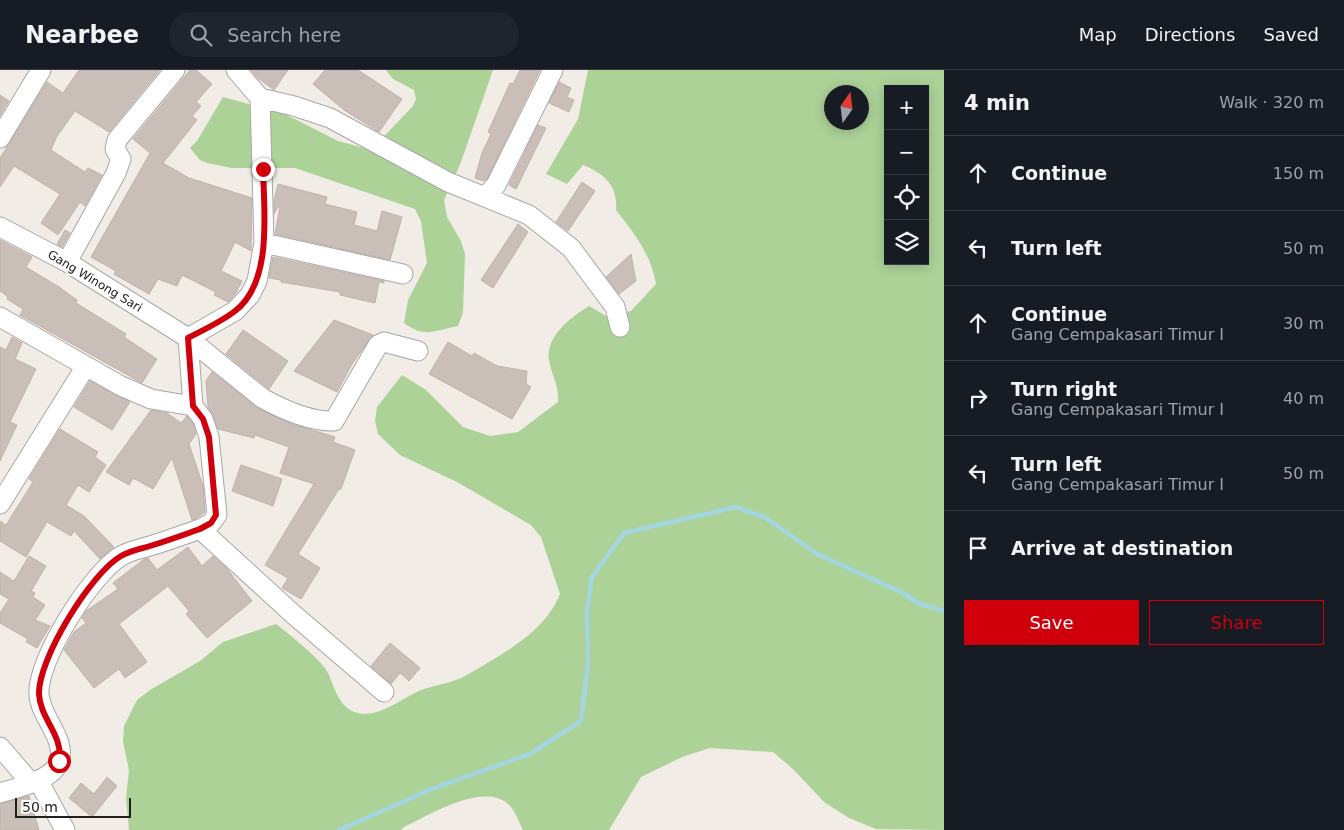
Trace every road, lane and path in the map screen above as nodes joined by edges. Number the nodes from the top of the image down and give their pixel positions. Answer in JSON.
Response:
{"nodes":[{"id":1,"x":41,"y":70,"type":"edge"},
{"id":2,"x":175,"y":70,"type":"edge"},
{"id":3,"x":236,"y":70,"type":"edge"},
{"id":4,"x":554,"y":70,"type":"edge"},
{"id":5,"x":260,"y":98,"type":"junction"},
{"id":6,"x":0,"y":138,"type":"edge"},
{"id":7,"x":486,"y":196,"type":"junction"},
{"id":8,"x":0,"y":227,"type":"edge"},
{"id":9,"x":264,"y":243,"type":"junction"},
{"id":10,"x":67,"y":262,"type":"junction"},
{"id":11,"x":403,"y":274,"type":"dead end"},
{"id":12,"x":0,"y":317,"type":"edge"},
{"id":13,"x":620,"y":327,"type":"dead end"},
{"id":14,"x":188,"y":338,"type":"junction"},
{"id":15,"x":418,"y":351,"type":"dead end"},
{"id":16,"x":86,"y":366,"type":"junction"},
{"id":17,"x":193,"y":406,"type":"junction"},
{"id":18,"x":0,"y":504,"type":"edge"},
{"id":19,"x":200,"y":529,"type":"junction"},
{"id":20,"x":384,"y":692,"type":"dead end"},
{"id":21,"x":0,"y":748,"type":"edge"},
{"id":22,"x":34,"y":782,"type":"junction"},
{"id":23,"x":0,"y":793,"type":"edge"},
{"id":24,"x":65,"y":830,"type":"edge"}],
"edges":[{"from":1,"to":6,"type":"street"},
{"from":2,"to":10,"type":"street"},
{"from":3,"to":5,"type":"street"},
{"from":4,"to":7,"type":"street"},
{"from":5,"to":7,"type":"street"},
{"from":5,"to":9,"type":"street"},
{"from":7,"to":13,"type":"street"},
{"from":8,"to":10,"type":"street","name":"Gang Winong Sari"},
{"from":9,"to":11,"type":"street"},
{"from":9,"to":14,"type":"street"},
{"from":10,"to":14,"type":"street","name":"Gang Winong Sari"},
{"from":12,"to":16,"type":"street"},
{"from":14,"to":15,"type":"street","name":"Gang Winong Sari"},
{"from":14,"to":17,"type":"street"},
{"from":16,"to":17,"type":"street"},
{"from":16,"to":18,"type":"street"},
{"from":17,"to":19,"type":"street"},
{"from":19,"to":20,"type":"street"},
{"from":19,"to":22,"type":"street"},
{"from":21,"to":22,"type":"street"},
{"from":22,"to":23,"type":"street"},
{"from":22,"to":24,"type":"street"}]}
